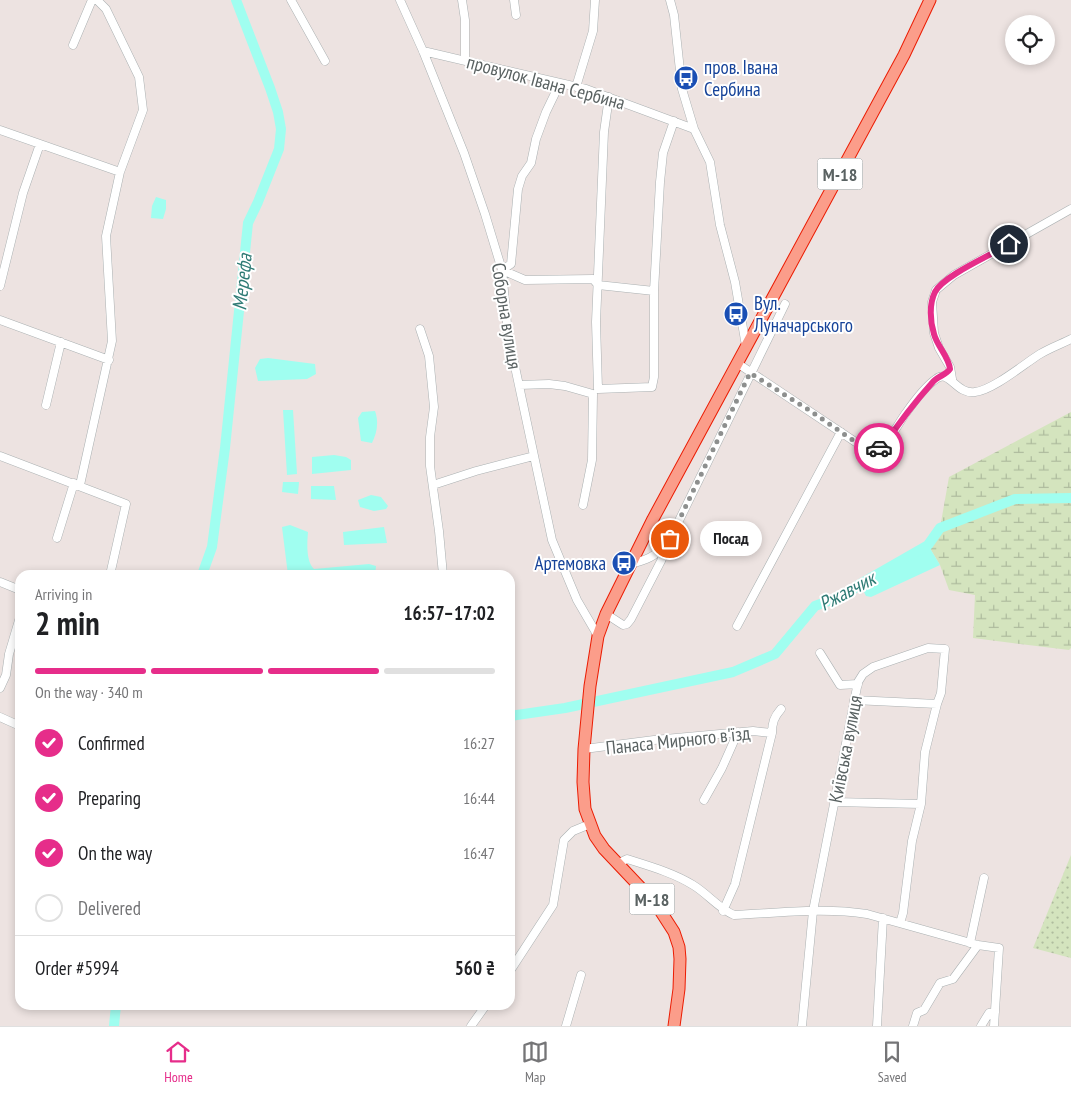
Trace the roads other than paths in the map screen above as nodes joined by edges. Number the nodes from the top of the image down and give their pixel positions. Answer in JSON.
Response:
{"nodes":[{"id":1,"x":92,"y":0,"type":"edge"},
{"id":2,"x":97,"y":0,"type":"edge"},
{"id":3,"x":291,"y":0,"type":"edge"},
{"id":4,"x":400,"y":0,"type":"edge"},
{"id":5,"x":462,"y":0,"type":"edge"},
{"id":6,"x":514,"y":0,"type":"edge"},
{"id":7,"x":595,"y":0,"type":"edge"},
{"id":8,"x":670,"y":0,"type":"edge"},
{"id":9,"x":930,"y":0,"type":"edge"},
{"id":10,"x":516,"y":14,"type":"dead end"},
{"id":11,"x":72,"y":45,"type":"dead end"},
{"id":12,"x":423,"y":51,"type":"junction"},
{"id":13,"x":465,"y":60,"type":"junction"},
{"id":14,"x":325,"y":61,"type":"dead end"},
{"id":15,"x":560,"y":83,"type":"junction"},
{"id":16,"x":576,"y":87,"type":"junction"},
{"id":17,"x":609,"y":97,"type":"junction"},
{"id":18,"x":674,"y":121,"type":"junction"},
{"id":19,"x":694,"y":129,"type":"junction"},
{"id":20,"x":0,"y":130,"type":"edge"},
{"id":21,"x":40,"y":144,"type":"junction"},
{"id":22,"x":120,"y":172,"type":"junction"},
{"id":23,"x":1071,"y":209,"type":"edge"},
{"id":24,"x":502,"y":270,"type":"junction"},
{"id":25,"x":598,"y":285,"type":"junction"},
{"id":26,"x":0,"y":286,"type":"edge"},
{"id":27,"x":654,"y":291,"type":"junction"},
{"id":28,"x":785,"y":304,"type":"dead end"},
{"id":29,"x":0,"y":320,"type":"edge"},
{"id":30,"x":420,"y":330,"type":"dead end"},
{"id":31,"x":1071,"y":338,"type":"edge"},
{"id":32,"x":61,"y":342,"type":"junction"},
{"id":33,"x":746,"y":346,"type":"junction"},
{"id":34,"x":109,"y":360,"type":"junction"},
{"id":35,"x":736,"y":363,"type":"junction"},
{"id":36,"x":950,"y":367,"type":"junction"},
{"id":37,"x":750,"y":373,"type":"junction"},
{"id":38,"x":942,"y":376,"type":"junction"},
{"id":39,"x":952,"y":379,"type":"junction"},
{"id":40,"x":519,"y":385,"type":"junction"},
{"id":41,"x":596,"y":391,"type":"junction"},
{"id":42,"x":46,"y":405,"type":"dead end"},
{"id":43,"x":841,"y":432,"type":"junction"},
{"id":44,"x":0,"y":456,"type":"edge"},
{"id":45,"x":534,"y":456,"type":"junction"},
{"id":46,"x":77,"y":484,"type":"junction"},
{"id":47,"x":433,"y":485,"type":"junction"},
{"id":48,"x":583,"y":505,"type":"dead end"},
{"id":49,"x":57,"y":538,"type":"dead end"},
{"id":50,"x":670,"y":539,"type":"junction"},
{"id":51,"x":630,"y":564,"type":"junction"},
{"id":52,"x":111,"y":570,"type":"edge"},
{"id":53,"x":443,"y":570,"type":"edge"},
{"id":54,"x":0,"y":582,"type":"edge"},
{"id":55,"x":15,"y":588,"type":"edge"},
{"id":56,"x":606,"y":614,"type":"junction"},
{"id":57,"x":737,"y":626,"type":"dead end"},
{"id":58,"x":15,"y":634,"type":"edge"},
{"id":59,"x":598,"y":636,"type":"junction"},
{"id":60,"x":820,"y":653,"type":"dead end"},
{"id":61,"x":858,"y":684,"type":"junction"},
{"id":62,"x":0,"y":688,"type":"edge"},
{"id":63,"x":854,"y":700,"type":"junction"},
{"id":64,"x":937,"y":704,"type":"junction"},
{"id":65,"x":781,"y":709,"type":"dead end"},
{"id":66,"x":0,"y":717,"type":"edge"},
{"id":67,"x":15,"y":724,"type":"edge"},
{"id":68,"x":738,"y":732,"type":"junction"},
{"id":69,"x":772,"y":733,"type":"junction"},
{"id":70,"x":584,"y":750,"type":"junction"},
{"id":71,"x":704,"y":800,"type":"dead end"},
{"id":72,"x":834,"y":802,"type":"junction"},
{"id":73,"x":921,"y":804,"type":"junction"},
{"id":74,"x":590,"y":824,"type":"junction"},
{"id":75,"x":617,"y":864,"type":"junction"},
{"id":76,"x":984,"y":878,"type":"dead end"},
{"id":77,"x":723,"y":910,"type":"junction"},
{"id":78,"x":813,"y":911,"type":"junction"},
{"id":79,"x":883,"y":918,"type":"junction"},
{"id":80,"x":900,"y":923,"type":"junction"},
{"id":81,"x":974,"y":944,"type":"junction"},
{"id":82,"x":515,"y":963,"type":"edge"},
{"id":83,"x":581,"y":975,"type":"dead end"},
{"id":84,"x":482,"y":1010,"type":"edge"},
{"id":85,"x":995,"y":1012,"type":"junction"},
{"id":86,"x":471,"y":1026,"type":"edge"},
{"id":87,"x":566,"y":1026,"type":"edge"},
{"id":88,"x":674,"y":1026,"type":"edge"},
{"id":89,"x":802,"y":1026,"type":"edge"},
{"id":90,"x":878,"y":1026,"type":"edge"},
{"id":91,"x":913,"y":1026,"type":"edge"},
{"id":92,"x":981,"y":1026,"type":"edge"},
{"id":93,"x":994,"y":1026,"type":"edge"}],
"edges":[{"from":1,"to":11,"type":"street"},
{"from":2,"to":22,"type":"street"},
{"from":3,"to":14,"type":"street"},
{"from":4,"to":12,"type":"street","name":"Соборна вулиця"},
{"from":5,"to":13,"type":"street"},
{"from":6,"to":10,"type":"street"},
{"from":7,"to":16,"type":"street"},
{"from":8,"to":19,"type":"street"},
{"from":9,"to":33,"type":"highway","number":"М-18"},
{"from":12,"to":13,"type":"street","name":"провулок Івана Сербина"},
{"from":12,"to":24,"type":"street","name":"Соборна вулиця"},
{"from":13,"to":15,"type":"street","name":"провулок Івана Сербина"},
{"from":15,"to":16,"type":"street","name":"провулок Івана Сербина"},
{"from":15,"to":24,"type":"street"},
{"from":16,"to":17,"type":"street","name":"провулок Івана Сербина"},
{"from":17,"to":18,"type":"street","name":"провулок Івана Сербина"},
{"from":17,"to":25,"type":"street"},
{"from":18,"to":19,"type":"street","name":"провулок Івана Сербина"},
{"from":18,"to":27,"type":"street"},
{"from":19,"to":33,"type":"street"},
{"from":20,"to":21,"type":"street"},
{"from":21,"to":22,"type":"street"},
{"from":21,"to":26,"type":"street"},
{"from":22,"to":34,"type":"street"},
{"from":23,"to":36,"type":"street"},
{"from":24,"to":25,"type":"street"},
{"from":24,"to":40,"type":"street","name":"Соборна вулиця"},
{"from":25,"to":27,"type":"street"},
{"from":25,"to":41,"type":"street"},
{"from":27,"to":41,"type":"street"},
{"from":28,"to":37,"type":"street"},
{"from":29,"to":32,"type":"street"},
{"from":30,"to":47,"type":"street"},
{"from":31,"to":39,"type":"street"},
{"from":32,"to":34,"type":"street"},
{"from":32,"to":42,"type":"street"},
{"from":33,"to":35,"type":"highway","number":"М-18"},
{"from":34,"to":46,"type":"street"},
{"from":35,"to":37,"type":"street"},
{"from":35,"to":51,"type":"highway","number":"М-18"},
{"from":36,"to":38,"type":"street"},
{"from":36,"to":39,"type":"street"},
{"from":37,"to":43,"type":"street"},
{"from":37,"to":50,"type":"street"},
{"from":38,"to":39,"type":"street"},
{"from":38,"to":43,"type":"street"},
{"from":40,"to":41,"type":"street"},
{"from":40,"to":45,"type":"street","name":"Соборна вулиця"},
{"from":41,"to":48,"type":"street"},
{"from":43,"to":57,"type":"street"},
{"from":44,"to":46,"type":"street"},
{"from":45,"to":47,"type":"street"},
{"from":45,"to":59,"type":"street","name":"Соборна вулиця"},
{"from":46,"to":49,"type":"street"},
{"from":46,"to":52,"type":"street"},
{"from":47,"to":53,"type":"street"},
{"from":50,"to":51,"type":"street"},
{"from":50,"to":56,"type":"street"},
{"from":51,"to":56,"type":"highway","number":"М-18"},
{"from":54,"to":55,"type":"street"},
{"from":56,"to":59,"type":"highway","number":"М-18"},
{"from":58,"to":62,"type":"street"},
{"from":59,"to":70,"type":"highway","number":"М-18"},
{"from":60,"to":61,"type":"street"},
{"from":61,"to":63,"type":"street","name":"Київська вулиця"},
{"from":61,"to":64,"type":"street","name":"Київська вулиця"},
{"from":63,"to":64,"type":"street"},
{"from":63,"to":72,"type":"street","name":"Київська вулиця"},
{"from":64,"to":73,"type":"street"},
{"from":65,"to":69,"type":"street"},
{"from":66,"to":67,"type":"street"},
{"from":68,"to":69,"type":"street","name":"Панаса Мирного в'їзд"},
{"from":68,"to":70,"type":"street","name":"Панаса Мирного в'їзд"},
{"from":68,"to":71,"type":"street"},
{"from":69,"to":77,"type":"street"},
{"from":70,"to":74,"type":"highway","number":"М-18"},
{"from":72,"to":73,"type":"street"},
{"from":72,"to":78,"type":"street","name":"Київська вулиця"},
{"from":73,"to":80,"type":"street"},
{"from":74,"to":75,"type":"highway","number":"М-18"},
{"from":74,"to":82,"type":"street"},
{"from":75,"to":77,"type":"street"},
{"from":75,"to":88,"type":"highway","number":"М-18"},
{"from":76,"to":81,"type":"street"},
{"from":77,"to":78,"type":"street"},
{"from":78,"to":79,"type":"street"},
{"from":78,"to":89,"type":"street","name":"Київська вулиця"},
{"from":79,"to":80,"type":"street"},
{"from":79,"to":90,"type":"street"},
{"from":80,"to":81,"type":"street"},
{"from":81,"to":85,"type":"street"},
{"from":81,"to":91,"type":"street"},
{"from":83,"to":87,"type":"street"},
{"from":84,"to":86,"type":"street"},
{"from":85,"to":92,"type":"street"},
{"from":85,"to":93,"type":"street"}]}
